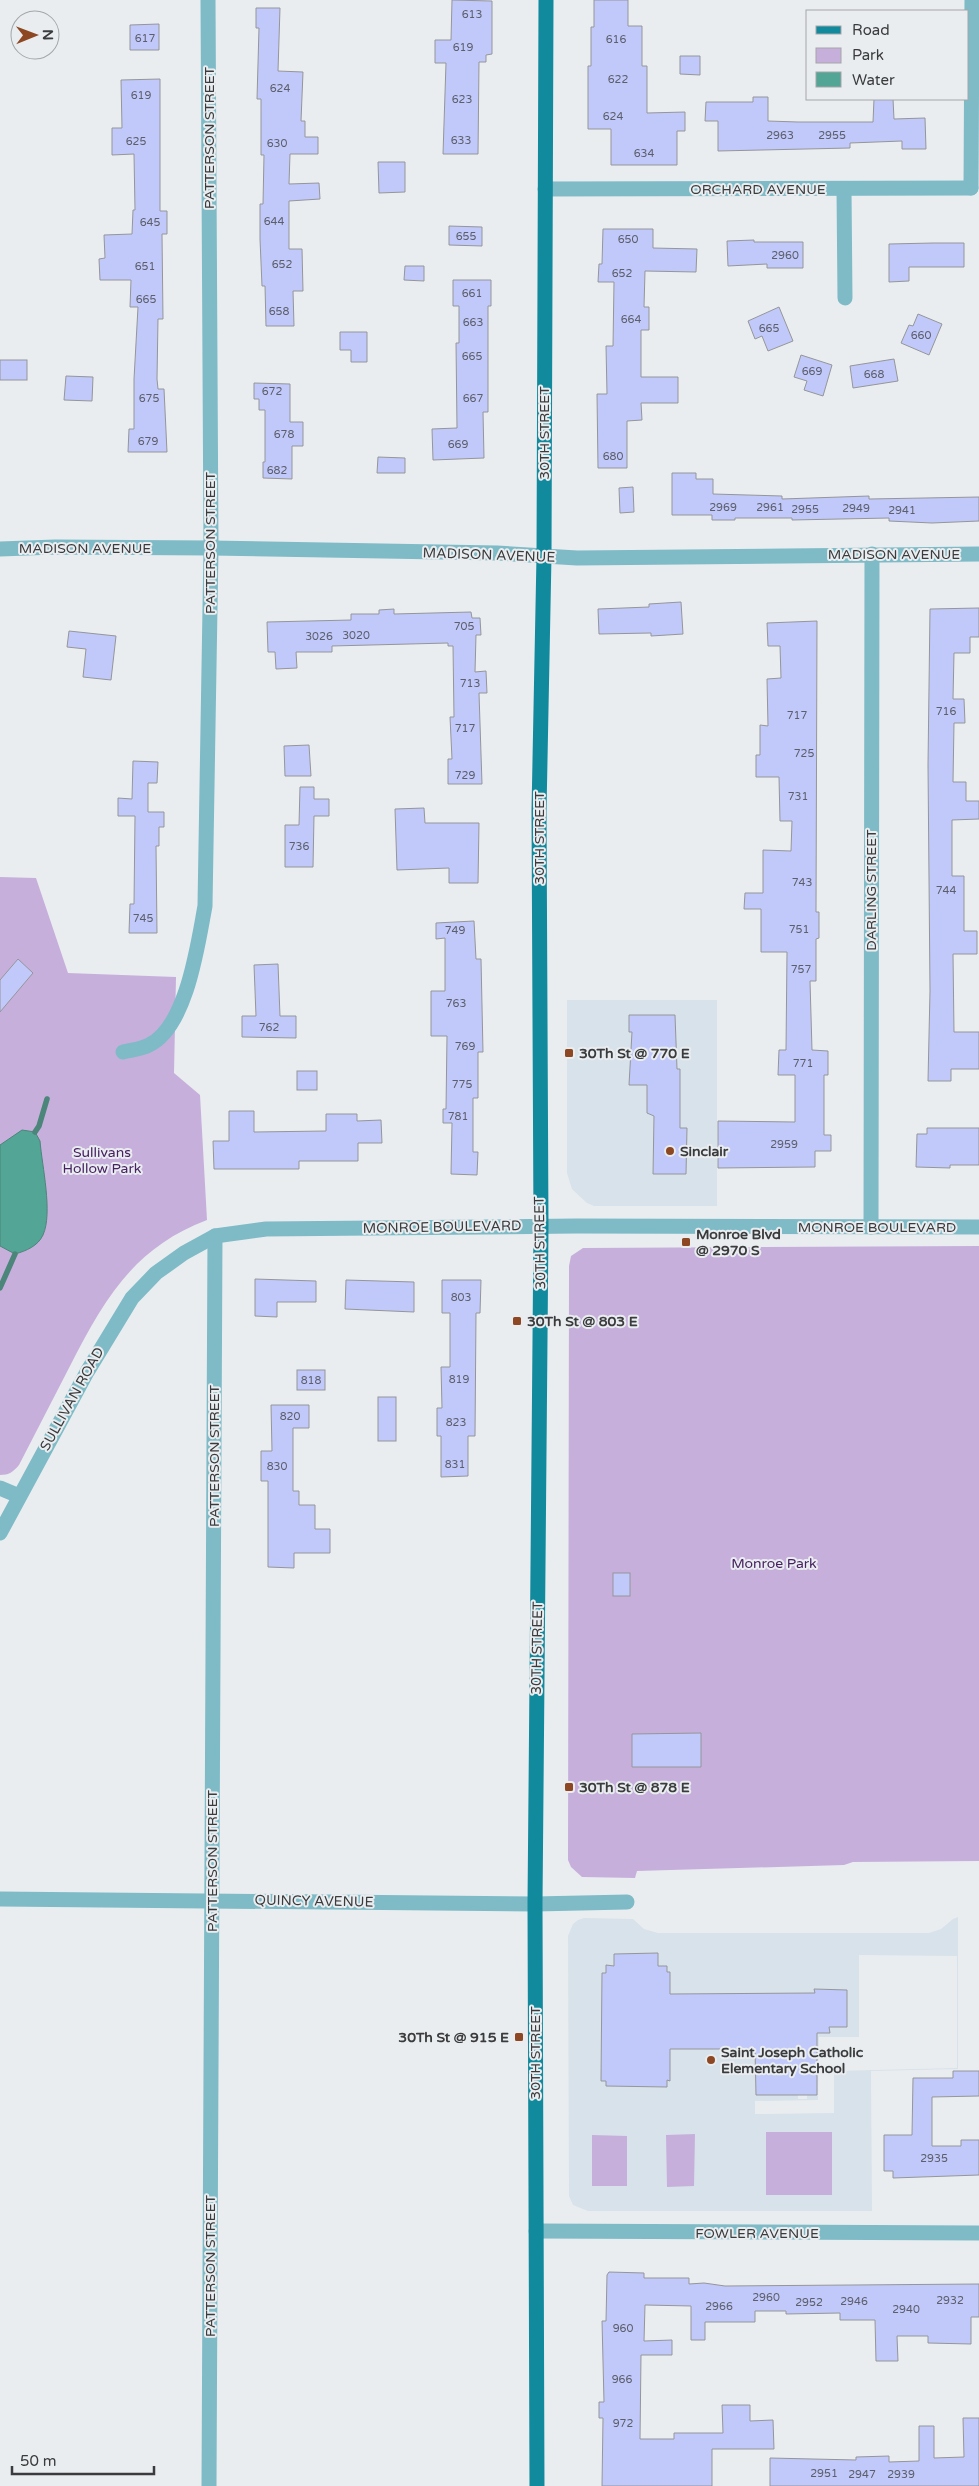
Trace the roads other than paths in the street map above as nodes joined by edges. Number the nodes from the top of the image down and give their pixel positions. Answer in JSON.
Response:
{"nodes":[{"id":1,"x":208,"y":0,"type":"edge"},
{"id":2,"x":546,"y":0,"type":"edge"},
{"id":3,"x":972,"y":0,"type":"edge"},
{"id":4,"x":545,"y":189,"type":"junction"},
{"id":5,"x":844,"y":189,"type":"junction"},
{"id":6,"x":975,"y":191,"type":"edge"},
{"id":7,"x":845,"y":298,"type":"dead end"},
{"id":8,"x":211,"y":548,"type":"junction"},
{"id":9,"x":0,"y":549,"type":"edge"},
{"id":10,"x":872,"y":554,"type":"junction"},
{"id":11,"x":979,"y":554,"type":"edge"},
{"id":12,"x":544,"y":556,"type":"junction"},
{"id":13,"x":123,"y":1052,"type":"dead end"},
{"id":14,"x":541,"y":1226,"type":"junction"},
{"id":15,"x":871,"y":1227,"type":"junction"},
{"id":16,"x":979,"y":1227,"type":"edge"},
{"id":17,"x":215,"y":1236,"type":"junction"},
{"id":18,"x":156,"y":1273,"type":"joint"},
{"id":19,"x":0,"y":1488,"type":"edge"},
{"id":20,"x":19,"y":1496,"type":"junction"},
{"id":21,"x":0,"y":1532,"type":"edge"},
{"id":22,"x":0,"y":1899,"type":"edge"},
{"id":23,"x":212,"y":1900,"type":"junction"},
{"id":24,"x":627,"y":1902,"type":"dead end"},
{"id":25,"x":535,"y":1904,"type":"junction"},
{"id":26,"x":536,"y":2231,"type":"junction"},
{"id":27,"x":979,"y":2233,"type":"edge"},
{"id":28,"x":209,"y":2486,"type":"edge"},
{"id":29,"x":537,"y":2486,"type":"edge"}],
"edges":[{"from":1,"to":8,"type":"street","name":"PATTERSON STREET"},
{"from":2,"to":4,"type":"main road","name":"30TH STREET"},
{"from":3,"to":6,"type":"street"},
{"from":4,"to":5,"type":"street","name":"ORCHARD AVENUE"},
{"from":4,"to":12,"type":"main road","name":"30TH STREET"},
{"from":5,"to":6,"type":"street","name":"ORCHARD AVENUE"},
{"from":5,"to":7,"type":"street"},
{"from":8,"to":9,"type":"street","name":"MADISON AVENUE"},
{"from":8,"to":12,"type":"street","name":"MADISON AVENUE"},
{"from":8,"to":13,"type":"street","name":"PATTERSON STREET"},
{"from":10,"to":11,"type":"street","name":"MADISON AVENUE"},
{"from":10,"to":12,"type":"street","name":"MADISON AVENUE"},
{"from":10,"to":15,"type":"street","name":"DARLING STREET"},
{"from":12,"to":14,"type":"main road","name":"30TH STREET"},
{"from":14,"to":15,"type":"street","name":"MONROE BOULEVARD"},
{"from":14,"to":17,"type":"street","name":"MONROE BOULEVARD"},
{"from":14,"to":25,"type":"main road","name":"30TH STREET"},
{"from":15,"to":16,"type":"street","name":"MONROE BOULEVARD"},
{"from":17,"to":18,"type":"street","name":"MONROE BOULEVARD"},
{"from":17,"to":23,"type":"street","name":"PATTERSON STREET"},
{"from":18,"to":20,"type":"street","name":"SULLIVAN ROAD"},
{"from":19,"to":20,"type":"street"},
{"from":20,"to":21,"type":"street","name":"SULLIVAN ROAD"},
{"from":22,"to":23,"type":"street","name":"QUINCY AVENUE"},
{"from":23,"to":25,"type":"street","name":"QUINCY AVENUE"},
{"from":23,"to":28,"type":"street","name":"PATTERSON STREET"},
{"from":24,"to":25,"type":"street","name":"QUINCY AVENUE"},
{"from":25,"to":26,"type":"main road","name":"30TH STREET"},
{"from":26,"to":27,"type":"street","name":"FOWLER AVENUE"},
{"from":26,"to":29,"type":"main road","name":"30TH STREET"}]}
